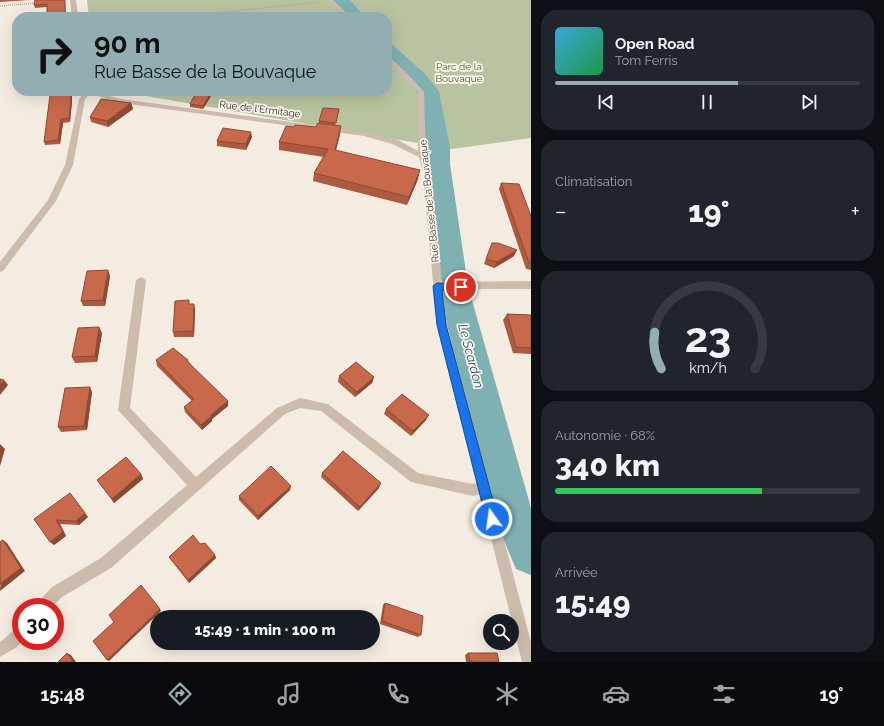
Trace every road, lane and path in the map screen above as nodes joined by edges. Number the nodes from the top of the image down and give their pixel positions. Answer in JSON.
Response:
{"nodes":[{"id":1,"x":73,"y":0,"type":"edge"},
{"id":2,"x":331,"y":1,"type":"edge"},
{"id":3,"x":44,"y":3,"type":"edge"},
{"id":4,"x":0,"y":6,"type":"edge"},
{"id":5,"x":74,"y":12,"type":"edge"},
{"id":6,"x":224,"y":12,"type":"edge"},
{"id":7,"x":343,"y":12,"type":"edge"},
{"id":8,"x":392,"y":62,"type":"edge"},
{"id":9,"x":85,"y":96,"type":"edge"},
{"id":10,"x":103,"y":96,"type":"edge"},
{"id":11,"x":422,"y":156,"type":"junction"},
{"id":12,"x":0,"y":269,"type":"edge"},
{"id":13,"x":141,"y":280,"type":"dead end"},
{"id":14,"x":531,"y":285,"type":"edge"},
{"id":15,"x":443,"y":286,"type":"junction"},
{"id":16,"x":195,"y":485,"type":"junction"},
{"id":17,"x":484,"y":487,"type":"junction"},
{"id":18,"x":51,"y":598,"type":"edge"},
{"id":19,"x":12,"y":642,"type":"edge"},
{"id":20,"x":0,"y":650,"type":"edge"},
{"id":21,"x":529,"y":662,"type":"edge"}],
"edges":[{"from":1,"to":5,"type":"street"},
{"from":2,"to":6,"type":"path"},
{"from":2,"to":7,"type":"street"},
{"from":3,"to":4,"type":"path"},
{"from":8,"to":11,"type":"street","name":"Rue Basse de la Bouvaque"},
{"from":9,"to":12,"type":"street"},
{"from":10,"to":11,"type":"street","name":"Rue de l'Ermitage"},
{"from":11,"to":15,"type":"street","name":"Rue Basse de la Bouvaque"},
{"from":13,"to":16,"type":"street"},
{"from":14,"to":15,"type":"street"},
{"from":15,"to":17,"type":"street","name":"Rue Basse de la Bouvaque"},
{"from":16,"to":17,"type":"street"},
{"from":16,"to":18,"type":"street"},
{"from":17,"to":21,"type":"street","name":"Rue Basse de la Bouvaque"},
{"from":19,"to":20,"type":"street"}]}
